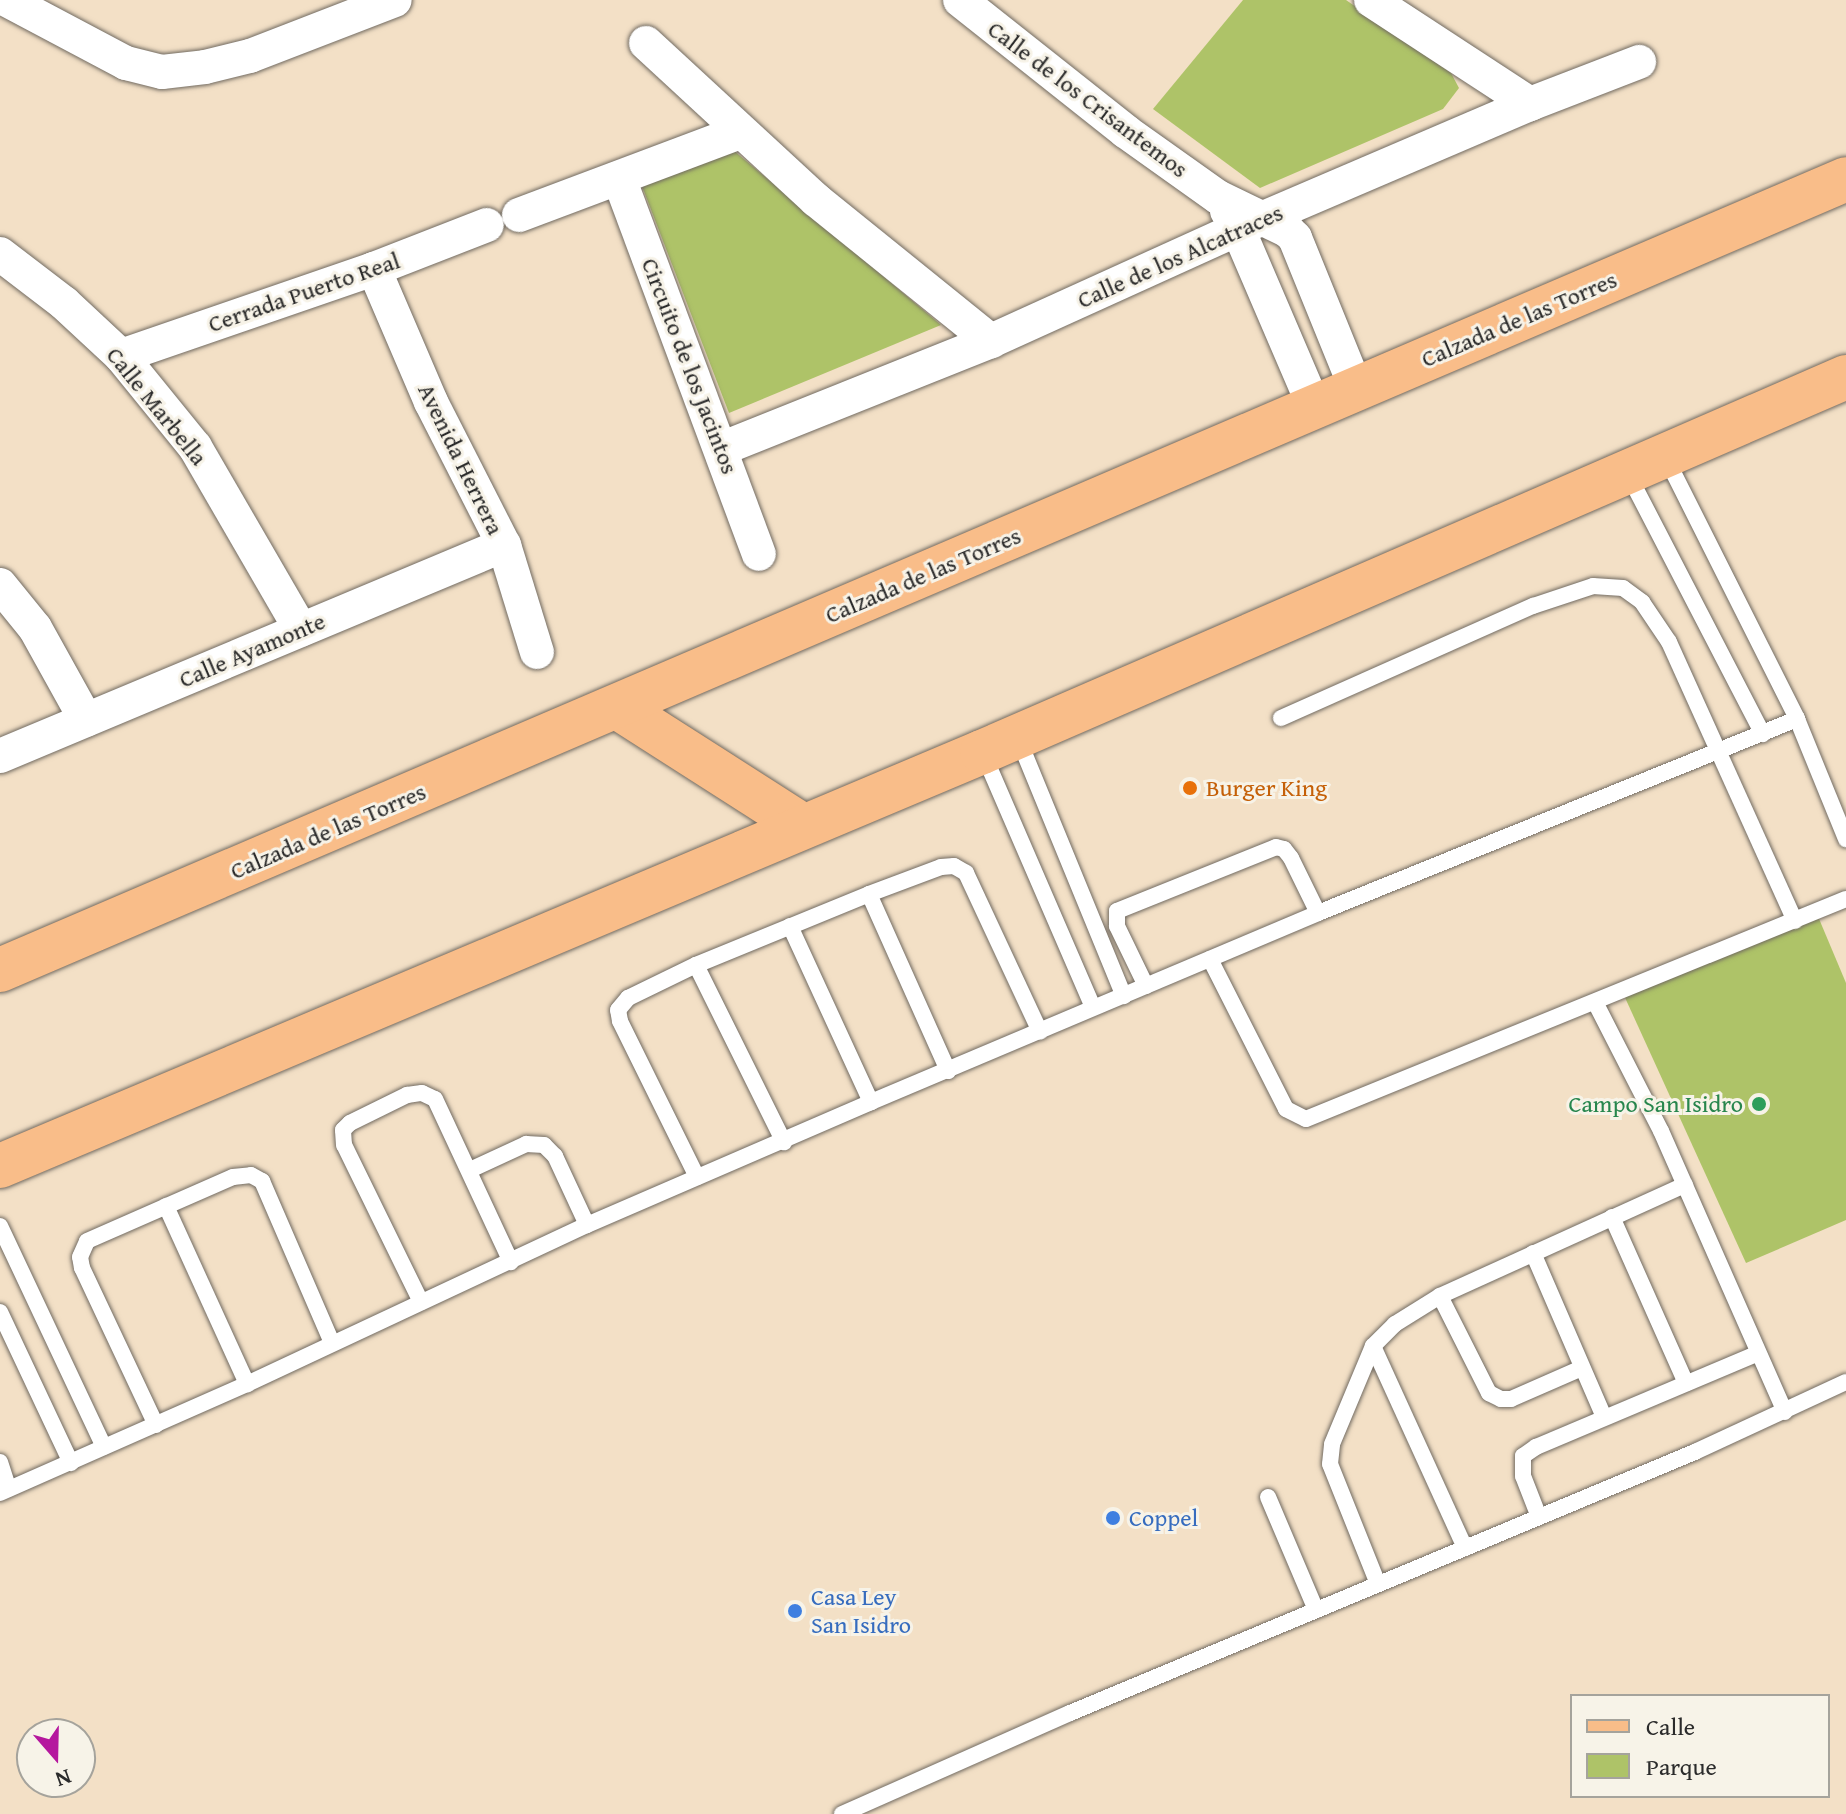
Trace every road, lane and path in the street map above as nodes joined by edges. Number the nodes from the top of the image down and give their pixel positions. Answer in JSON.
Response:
{"nodes":[{"id":1,"x":7,"y":0,"type":"edge"},
{"id":2,"x":395,"y":0,"type":"edge"},
{"id":3,"x":960,"y":0,"type":"edge"},
{"id":4,"x":1371,"y":0,"type":"edge"},
{"id":5,"x":646,"y":43,"type":"dead end"},
{"id":6,"x":1639,"y":62,"type":"dead end"},
{"id":7,"x":1530,"y":104,"type":"junction"},
{"id":8,"x":740,"y":132,"type":"junction"},
{"id":9,"x":619,"y":178,"type":"junction"},
{"id":10,"x":1846,"y":179,"type":"edge"},
{"id":11,"x":519,"y":215,"type":"dead end"},
{"id":12,"x":1250,"y":223,"type":"junction"},
{"id":13,"x":487,"y":225,"type":"dead end"},
{"id":14,"x":0,"y":254,"type":"edge"},
{"id":15,"x":374,"y":269,"type":"junction"},
{"id":16,"x":991,"y":341,"type":"junction"},
{"id":17,"x":121,"y":356,"type":"junction"},
{"id":18,"x":1846,"y":377,"type":"edge"},
{"id":19,"x":1356,"y":388,"type":"junction"},
{"id":20,"x":1314,"y":406,"type":"junction"},
{"id":21,"x":721,"y":449,"type":"junction"},
{"id":22,"x":1646,"y":464,"type":"junction"},
{"id":23,"x":504,"y":545,"type":"junction"},
{"id":24,"x":759,"y":554,"type":"dead end"},
{"id":25,"x":0,"y":585,"type":"edge"},
{"id":26,"x":301,"y":630,"type":"junction"},
{"id":27,"x":537,"y":652,"type":"dead end"},
{"id":28,"x":617,"y":707,"type":"junction"},
{"id":29,"x":1281,"y":718,"type":"dead end"},
{"id":30,"x":1797,"y":719,"type":"junction"},
{"id":31,"x":86,"y":720,"type":"junction"},
{"id":32,"x":1763,"y":734,"type":"junction"},
{"id":33,"x":999,"y":744,"type":"junction"},
{"id":34,"x":1721,"y":752,"type":"junction"},
{"id":35,"x":0,"y":756,"type":"edge"},
{"id":36,"x":803,"y":826,"type":"junction"},
{"id":37,"x":1846,"y":839,"type":"edge"},
{"id":38,"x":869,"y":894,"type":"junction"},
{"id":39,"x":1846,"y":899,"type":"edge"},
{"id":40,"x":1318,"y":913,"type":"junction"},
{"id":41,"x":1795,"y":921,"type":"junction"},
{"id":42,"x":790,"y":926,"type":"junction"},
{"id":43,"x":1210,"y":959,"type":"junction"},
{"id":44,"x":696,"y":965,"type":"junction"},
{"id":45,"x":0,"y":970,"type":"edge"},
{"id":46,"x":1146,"y":986,"type":"junction"},
{"id":47,"x":1124,"y":996,"type":"junction"},
{"id":48,"x":1595,"y":1002,"type":"junction"},
{"id":49,"x":1093,"y":1007,"type":"junction"},
{"id":50,"x":1040,"y":1032,"type":"junction"},
{"id":51,"x":948,"y":1071,"type":"junction"},
{"id":52,"x":871,"y":1102,"type":"junction"},
{"id":53,"x":784,"y":1142,"type":"junction"},
{"id":54,"x":0,"y":1166,"type":"edge"},
{"id":55,"x":470,"y":1170,"type":"junction"},
{"id":56,"x":697,"y":1177,"type":"junction"},
{"id":57,"x":1685,"y":1185,"type":"junction"},
{"id":58,"x":166,"y":1206,"type":"junction"},
{"id":59,"x":1612,"y":1217,"type":"junction"},
{"id":60,"x":587,"y":1225,"type":"junction"},
{"id":61,"x":0,"y":1226,"type":"edge"},
{"id":62,"x":1533,"y":1253,"type":"junction"},
{"id":63,"x":511,"y":1262,"type":"junction"},
{"id":64,"x":1440,"y":1296,"type":"junction"},
{"id":65,"x":421,"y":1302,"type":"junction"},
{"id":66,"x":0,"y":1312,"type":"edge"},
{"id":67,"x":332,"y":1343,"type":"junction"},
{"id":68,"x":1373,"y":1346,"type":"junction"},
{"id":69,"x":1758,"y":1353,"type":"junction"},
{"id":70,"x":1582,"y":1368,"type":"junction"},
{"id":71,"x":1846,"y":1382,"type":"edge"},
{"id":72,"x":1686,"y":1383,"type":"junction"},
{"id":73,"x":247,"y":1384,"type":"junction"},
{"id":74,"x":1785,"y":1412,"type":"junction"},
{"id":75,"x":1604,"y":1417,"type":"junction"},
{"id":76,"x":156,"y":1425,"type":"junction"},
{"id":77,"x":104,"y":1447,"type":"junction"},
{"id":78,"x":0,"y":1462,"type":"edge"},
{"id":79,"x":71,"y":1463,"type":"junction"},
{"id":80,"x":4,"y":1491,"type":"edge"},
{"id":81,"x":1268,"y":1497,"type":"dead end"},
{"id":82,"x":1539,"y":1517,"type":"junction"},
{"id":83,"x":1465,"y":1548,"type":"junction"},
{"id":84,"x":1378,"y":1584,"type":"junction"},
{"id":85,"x":1316,"y":1610,"type":"junction"},
{"id":86,"x":842,"y":1814,"type":"edge"}],
"edges":[{"from":1,"to":2,"type":"street"},
{"from":3,"to":12,"type":"street","name":"Calle de los Crisantemos"},
{"from":4,"to":7,"type":"street"},
{"from":5,"to":8,"type":"street"},
{"from":6,"to":7,"type":"street","name":"Calle de los Alcatraces"},
{"from":7,"to":12,"type":"street","name":"Calle de los Alcatraces"},
{"from":8,"to":9,"type":"street"},
{"from":8,"to":16,"type":"street"},
{"from":9,"to":11,"type":"street"},
{"from":9,"to":21,"type":"street","name":"Circuito de los Jacintos"},
{"from":10,"to":19,"type":"main road","name":"Calzada de las Torres"},
{"from":12,"to":16,"type":"street","name":"Calle de los Alcatraces"},
{"from":12,"to":19,"type":"street","name":"Calle de los Crisantemos"},
{"from":12,"to":20,"type":"street","name":"Calle de los Crisantemos"},
{"from":13,"to":15,"type":"street","name":"Cerrada Puerto Real"},
{"from":14,"to":17,"type":"street","name":"Calle Marbella"},
{"from":15,"to":17,"type":"street","name":"Cerrada Puerto Real"},
{"from":15,"to":23,"type":"street","name":"Avenida Herrera"},
{"from":16,"to":21,"type":"street","name":"Calle de los Alcatraces"},
{"from":17,"to":26,"type":"street","name":"Calle Marbella"},
{"from":18,"to":22,"type":"main road"},
{"from":19,"to":20,"type":"main road","name":"Calzada de las Torres"},
{"from":20,"to":28,"type":"main road","name":"Calzada de las Torres"},
{"from":21,"to":24,"type":"street","name":"Circuito de los Jacintos"},
{"from":22,"to":30,"type":"lane"},
{"from":22,"to":32,"type":"lane"},
{"from":22,"to":33,"type":"main road"},
{"from":23,"to":26,"type":"street","name":"Calle Ayamonte"},
{"from":23,"to":27,"type":"street","name":"Avenida Herrera"},
{"from":25,"to":31,"type":"street"},
{"from":26,"to":31,"type":"street","name":"Calle Ayamonte"},
{"from":28,"to":36,"type":"main road"},
{"from":28,"to":45,"type":"main road","name":"Calzada de las Torres"},
{"from":29,"to":34,"type":"lane"},
{"from":30,"to":32,"type":"lane"},
{"from":30,"to":37,"type":"lane"},
{"from":31,"to":35,"type":"street","name":"Calle Ayamonte"},
{"from":32,"to":34,"type":"lane"},
{"from":33,"to":36,"type":"main road"},
{"from":33,"to":47,"type":"lane"},
{"from":33,"to":49,"type":"lane"},
{"from":34,"to":40,"type":"lane"},
{"from":34,"to":41,"type":"lane"},
{"from":36,"to":54,"type":"main road"},
{"from":38,"to":42,"type":"lane"},
{"from":38,"to":50,"type":"lane"},
{"from":38,"to":51,"type":"lane"},
{"from":39,"to":41,"type":"lane"},
{"from":40,"to":43,"type":"lane"},
{"from":40,"to":46,"type":"lane"},
{"from":41,"to":48,"type":"lane"},
{"from":42,"to":44,"type":"lane"},
{"from":42,"to":52,"type":"lane"},
{"from":43,"to":46,"type":"lane"},
{"from":43,"to":48,"type":"lane"},
{"from":44,"to":53,"type":"lane"},
{"from":44,"to":56,"type":"lane"},
{"from":46,"to":47,"type":"lane"},
{"from":47,"to":49,"type":"lane"},
{"from":48,"to":57,"type":"lane"},
{"from":49,"to":50,"type":"lane"},
{"from":50,"to":51,"type":"lane"},
{"from":51,"to":52,"type":"lane"},
{"from":52,"to":53,"type":"lane"},
{"from":53,"to":56,"type":"lane"},
{"from":55,"to":60,"type":"lane"},
{"from":55,"to":63,"type":"lane"},
{"from":55,"to":65,"type":"lane"},
{"from":56,"to":60,"type":"lane"},
{"from":57,"to":59,"type":"lane"},
{"from":57,"to":69,"type":"lane"},
{"from":58,"to":67,"type":"lane"},
{"from":58,"to":73,"type":"lane"},
{"from":58,"to":76,"type":"lane"},
{"from":59,"to":62,"type":"lane"},
{"from":59,"to":72,"type":"lane"},
{"from":60,"to":63,"type":"lane"},
{"from":61,"to":77,"type":"lane"},
{"from":62,"to":64,"type":"lane"},
{"from":62,"to":70,"type":"lane"},
{"from":63,"to":65,"type":"lane"},
{"from":64,"to":68,"type":"lane"},
{"from":64,"to":70,"type":"lane"},
{"from":65,"to":67,"type":"lane"},
{"from":66,"to":79,"type":"lane"},
{"from":67,"to":73,"type":"lane"},
{"from":68,"to":83,"type":"lane"},
{"from":68,"to":84,"type":"lane"},
{"from":69,"to":72,"type":"lane"},
{"from":69,"to":74,"type":"lane"},
{"from":70,"to":75,"type":"lane"},
{"from":71,"to":74,"type":"lane"},
{"from":72,"to":75,"type":"lane"},
{"from":73,"to":76,"type":"lane"},
{"from":74,"to":82,"type":"lane"},
{"from":75,"to":82,"type":"lane"},
{"from":76,"to":77,"type":"lane"},
{"from":77,"to":79,"type":"lane"},
{"from":78,"to":80,"type":"lane"},
{"from":79,"to":80,"type":"lane"},
{"from":81,"to":85,"type":"lane"},
{"from":82,"to":83,"type":"lane"},
{"from":83,"to":84,"type":"lane"},
{"from":84,"to":85,"type":"lane"},
{"from":85,"to":86,"type":"lane"}]}
